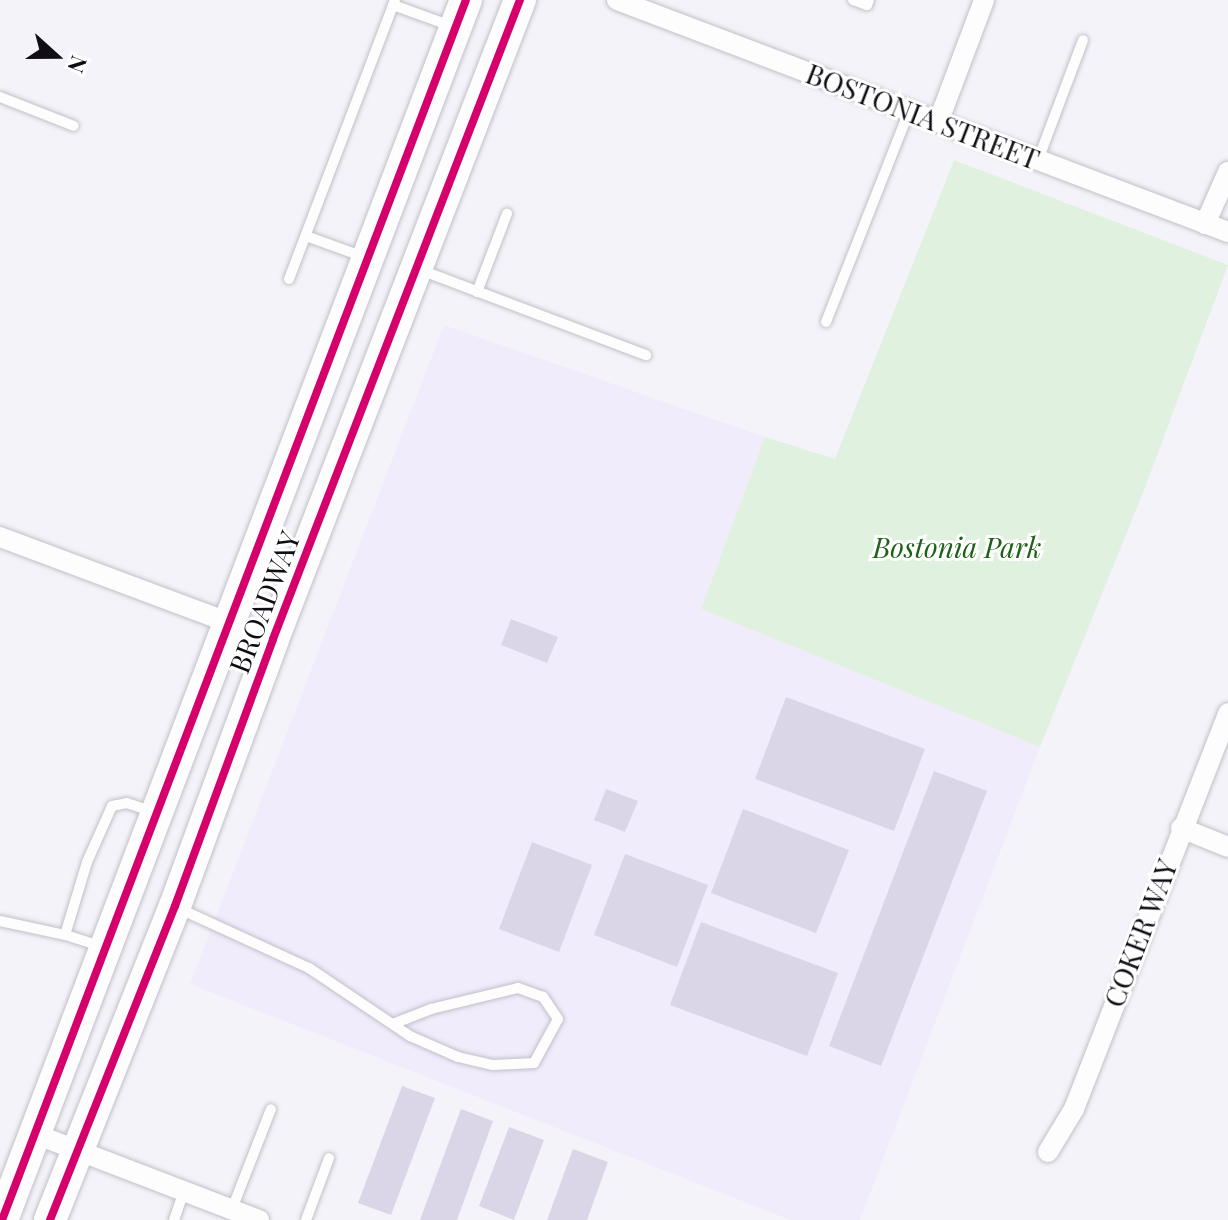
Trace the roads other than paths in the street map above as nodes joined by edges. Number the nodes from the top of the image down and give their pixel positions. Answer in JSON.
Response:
{"nodes":[{"id":1,"x":520,"y":0,"type":"edge"},
{"id":2,"x":617,"y":0,"type":"edge"},
{"id":3,"x":853,"y":0,"type":"edge"},
{"id":4,"x":869,"y":0,"type":"edge"},
{"id":5,"x":984,"y":0,"type":"edge"},
{"id":6,"x":394,"y":2,"type":"edge"},
{"id":7,"x":461,"y":14,"type":"edge"},
{"id":8,"x":1083,"y":40,"type":"dead end"},
{"id":9,"x":0,"y":97,"type":"edge"},
{"id":10,"x":910,"y":109,"type":"junction"},
{"id":11,"x":939,"y":120,"type":"junction"},
{"id":12,"x":74,"y":126,"type":"dead end"},
{"id":13,"x":1038,"y":160,"type":"junction"},
{"id":14,"x":1228,"y":172,"type":"edge"},
{"id":15,"x":507,"y":214,"type":"dead end"},
{"id":16,"x":1205,"y":224,"type":"junction"},
{"id":17,"x":1228,"y":232,"type":"edge"},
{"id":18,"x":306,"y":236,"type":"junction"},
{"id":19,"x":367,"y":258,"type":"junction"},
{"id":20,"x":416,"y":269,"type":"junction"},
{"id":21,"x":289,"y":279,"type":"dead end"},
{"id":22,"x":477,"y":292,"type":"junction"},
{"id":23,"x":826,"y":322,"type":"dead end"},
{"id":24,"x":646,"y":355,"type":"dead end"},
{"id":25,"x":0,"y":537,"type":"edge"},
{"id":26,"x":228,"y":623,"type":"junction"},
{"id":27,"x":273,"y":639,"type":"junction"},
{"id":28,"x":1228,"y":713,"type":"edge"},
{"id":29,"x":156,"y":813,"type":"junction"},
{"id":30,"x":1181,"y":828,"type":"junction"},
{"id":31,"x":1228,"y":847,"type":"edge"},
{"id":32,"x":175,"y":906,"type":"junction"},
{"id":33,"x":0,"y":921,"type":"edge"},
{"id":34,"x":65,"y":935,"type":"junction"},
{"id":35,"x":105,"y":947,"type":"junction"},
{"id":36,"x":393,"y":1024,"type":"junction"},
{"id":37,"x":271,"y":1109,"type":"dead end"},
{"id":38,"x":35,"y":1134,"type":"junction"},
{"id":39,"x":77,"y":1150,"type":"junction"},
{"id":40,"x":1048,"y":1152,"type":"dead end"},
{"id":41,"x":329,"y":1158,"type":"dead end"},
{"id":42,"x":184,"y":1191,"type":"junction"},
{"id":43,"x":232,"y":1209,"type":"junction"},
{"id":44,"x":2,"y":1220,"type":"edge"},
{"id":45,"x":50,"y":1220,"type":"edge"},
{"id":46,"x":174,"y":1220,"type":"edge"},
{"id":47,"x":259,"y":1220,"type":"edge"},
{"id":48,"x":306,"y":1220,"type":"edge"}],
"edges":[{"from":1,"to":20,"type":"main road","name":"BROADWAY"},
{"from":2,"to":10,"type":"street","name":"BOSTONIA STREET"},
{"from":3,"to":4,"type":"lane"},
{"from":5,"to":11,"type":"street"},
{"from":6,"to":7,"type":"lane"},
{"from":6,"to":18,"type":"lane"},
{"from":7,"to":19,"type":"main road","name":"BROADWAY"},
{"from":8,"to":13,"type":"lane"},
{"from":9,"to":12,"type":"lane"},
{"from":10,"to":11,"type":"street","name":"BOSTONIA STREET"},
{"from":10,"to":23,"type":"lane"},
{"from":11,"to":13,"type":"street","name":"BOSTONIA STREET"},
{"from":13,"to":16,"type":"street","name":"BOSTONIA STREET"},
{"from":14,"to":16,"type":"street"},
{"from":15,"to":22,"type":"lane"},
{"from":16,"to":17,"type":"street","name":"BOSTONIA STREET"},
{"from":18,"to":19,"type":"lane"},
{"from":18,"to":21,"type":"lane"},
{"from":19,"to":26,"type":"main road","name":"BROADWAY"},
{"from":20,"to":22,"type":"lane"},
{"from":20,"to":27,"type":"main road","name":"BROADWAY"},
{"from":22,"to":24,"type":"lane"},
{"from":25,"to":26,"type":"street"},
{"from":26,"to":27,"type":"street"},
{"from":26,"to":29,"type":"main road","name":"BROADWAY"},
{"from":27,"to":32,"type":"main road","name":"BROADWAY"},
{"from":28,"to":30,"type":"street","name":"COKER WAY"},
{"from":29,"to":34,"type":"lane"},
{"from":29,"to":35,"type":"main road","name":"BROADWAY"},
{"from":30,"to":31,"type":"street"},
{"from":30,"to":40,"type":"street","name":"COKER WAY"},
{"from":32,"to":36,"type":"lane"},
{"from":32,"to":39,"type":"main road","name":"BROADWAY"},
{"from":33,"to":34,"type":"lane"},
{"from":34,"to":35,"type":"lane"},
{"from":35,"to":38,"type":"main road","name":"BROADWAY"},
{"from":36,"to":36,"type":"lane"},
{"from":37,"to":43,"type":"lane"},
{"from":38,"to":39,"type":"street"},
{"from":38,"to":44,"type":"main road","name":"BROADWAY"},
{"from":39,"to":42,"type":"street"},
{"from":39,"to":45,"type":"main road","name":"BROADWAY"},
{"from":41,"to":48,"type":"lane"},
{"from":42,"to":43,"type":"street"},
{"from":42,"to":46,"type":"lane"},
{"from":43,"to":47,"type":"street"}]}
